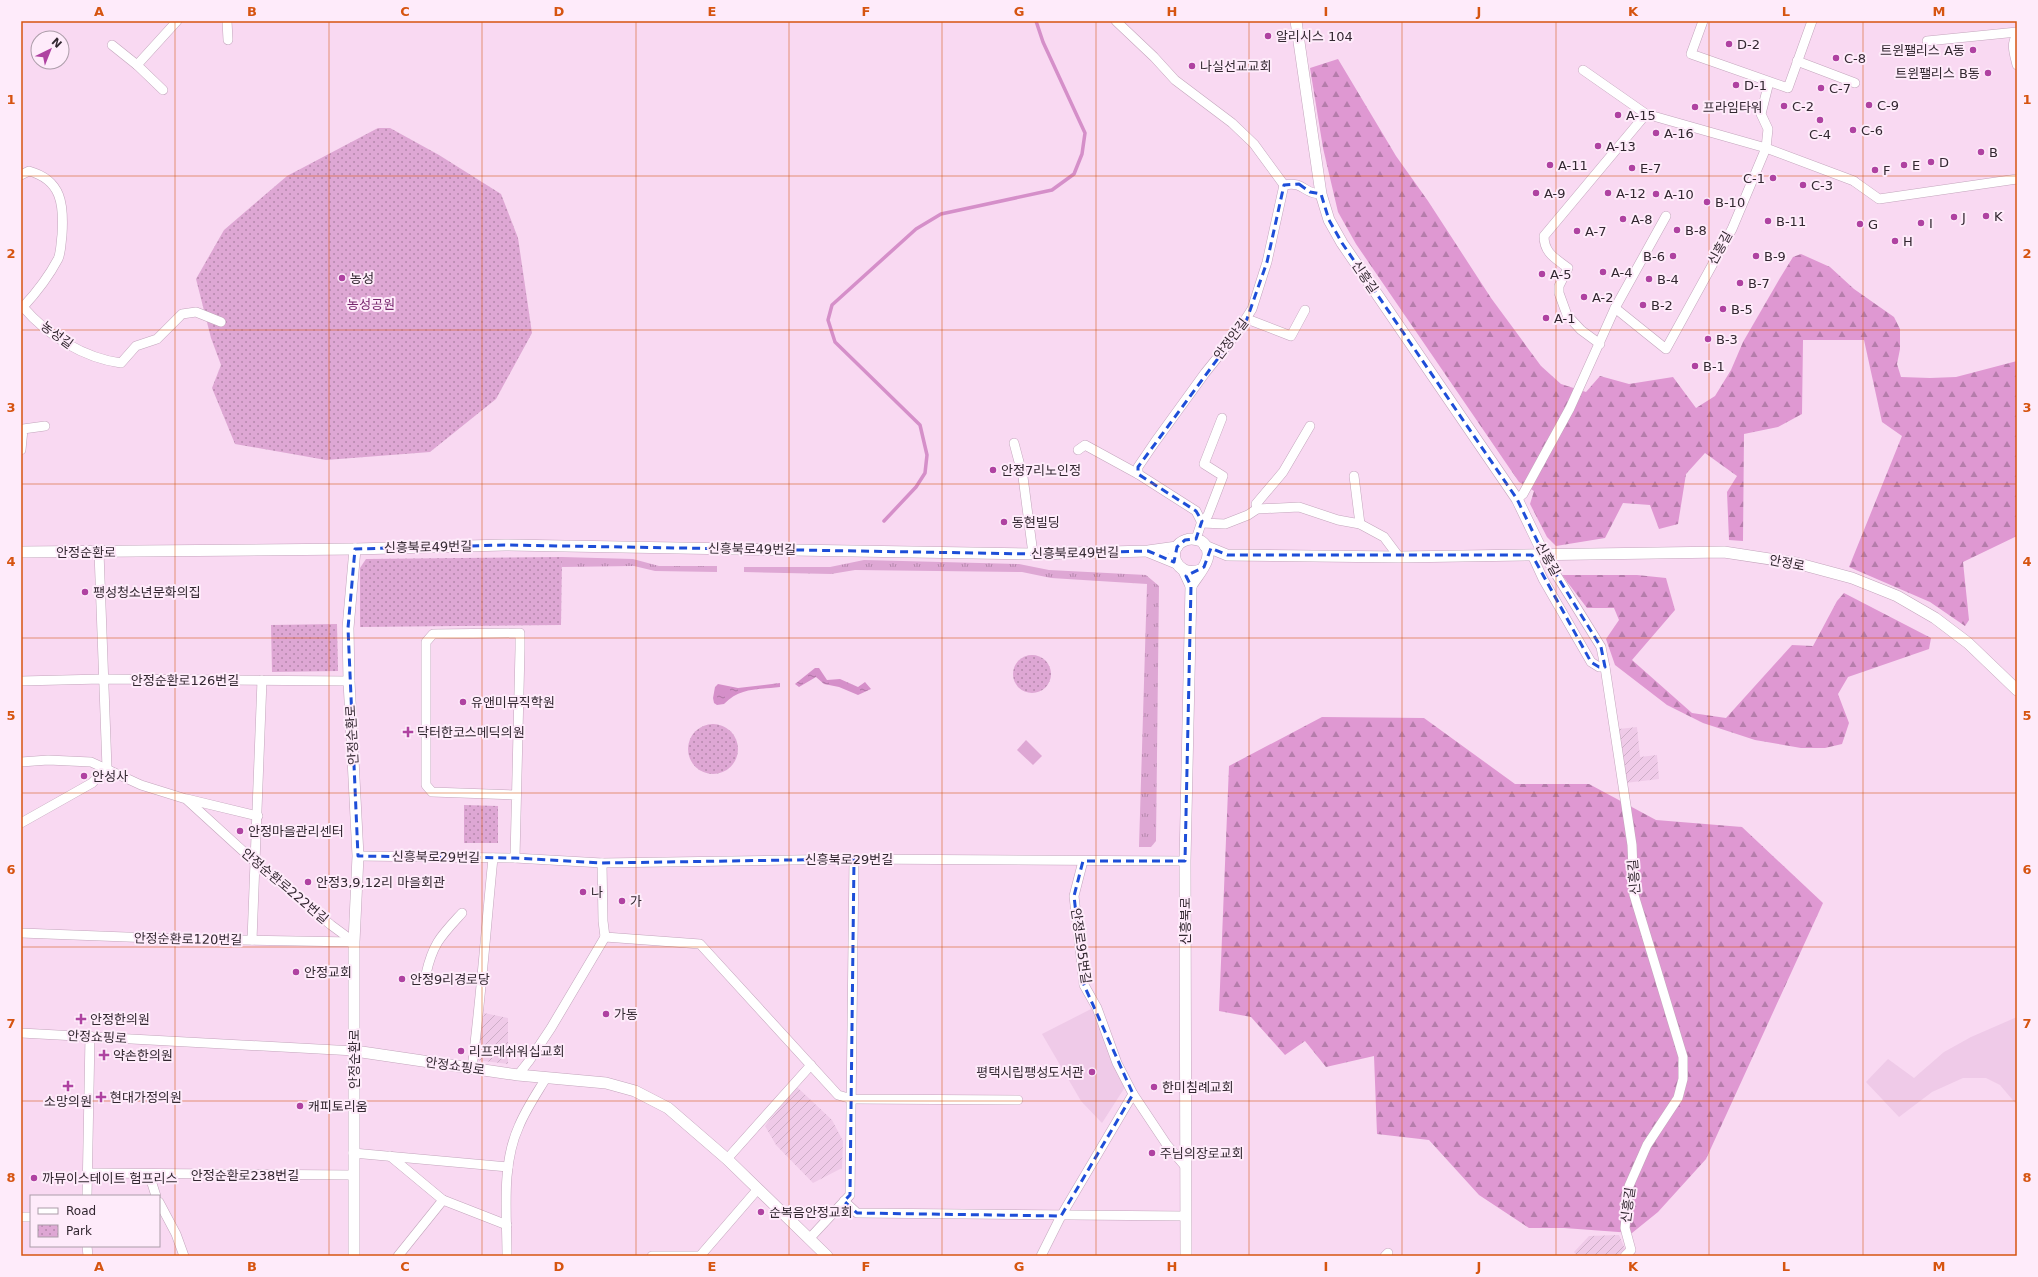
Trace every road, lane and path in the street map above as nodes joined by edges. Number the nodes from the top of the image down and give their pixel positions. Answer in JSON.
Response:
{"nodes":[{"id":1,"x":177,"y":21,"type":"edge"},
{"id":2,"x":227,"y":21,"type":"edge"},
{"id":3,"x":1116,"y":21,"type":"edge"},
{"id":4,"x":1296,"y":21,"type":"edge"},
{"id":5,"x":1703,"y":21,"type":"edge"},
{"id":6,"x":1812,"y":21,"type":"edge"},
{"id":7,"x":2017,"y":32,"type":"edge"},
{"id":8,"x":2017,"y":36,"type":"edge"},
{"id":9,"x":228,"y":40,"type":"dead end"},
{"id":10,"x":1927,"y":41,"type":"dead end"},
{"id":11,"x":112,"y":45,"type":"dead end"},
{"id":12,"x":1797,"y":61,"type":"junction"},
{"id":13,"x":2017,"y":64,"type":"edge"},
{"id":14,"x":137,"y":65,"type":"junction"},
{"id":15,"x":1583,"y":70,"type":"dead end"},
{"id":16,"x":1769,"y":82,"type":"junction"},
{"id":17,"x":1855,"y":83,"type":"dead end"},
{"id":18,"x":163,"y":90,"type":"dead end"},
{"id":19,"x":1646,"y":114,"type":"junction"},
{"id":20,"x":1766,"y":148,"type":"junction"},
{"id":21,"x":21,"y":175,"type":"edge"},
{"id":22,"x":2017,"y":179,"type":"edge"},
{"id":23,"x":1284,"y":185,"type":"junction"},
{"id":24,"x":1321,"y":194,"type":"junction"},
{"id":25,"x":1666,"y":216,"type":"dead end"},
{"id":26,"x":22,"y":308,"type":"edge"},
{"id":27,"x":1615,"y":308,"type":"junction"},
{"id":28,"x":1305,"y":310,"type":"dead end"},
{"id":29,"x":1246,"y":319,"type":"junction"},
{"id":30,"x":221,"y":322,"type":"dead end"},
{"id":31,"x":1600,"y":344,"type":"junction"},
{"id":32,"x":1222,"y":418,"type":"dead end"},
{"id":33,"x":45,"y":426,"type":"dead end"},
{"id":34,"x":1310,"y":426,"type":"dead end"},
{"id":35,"x":1014,"y":443,"type":"dead end"},
{"id":36,"x":21,"y":450,"type":"edge"},
{"id":37,"x":1078,"y":450,"type":"dead end"},
{"id":38,"x":1138,"y":474,"type":"junction"},
{"id":39,"x":1354,"y":476,"type":"dead end"},
{"id":40,"x":1517,"y":499,"type":"junction"},
{"id":41,"x":1257,"y":509,"type":"junction"},
{"id":42,"x":1202,"y":522,"type":"junction"},
{"id":43,"x":1360,"y":524,"type":"junction"},
{"id":44,"x":1201,"y":542,"type":"junction"},
{"id":45,"x":1177,"y":547,"type":"junction"},
{"id":46,"x":355,"y":549,"type":"junction"},
{"id":47,"x":21,"y":552,"type":"edge"},
{"id":48,"x":99,"y":552,"type":"junction"},
{"id":49,"x":1148,"y":552,"type":"junction"},
{"id":50,"x":1033,"y":554,"type":"junction"},
{"id":51,"x":1227,"y":554,"type":"junction"},
{"id":52,"x":1532,"y":555,"type":"junction"},
{"id":53,"x":1544,"y":556,"type":"junction"},
{"id":54,"x":1399,"y":557,"type":"junction"},
{"id":55,"x":1204,"y":566,"type":"junction"},
{"id":56,"x":1180,"y":567,"type":"junction"},
{"id":57,"x":1191,"y":586,"type":"junction"},
{"id":58,"x":1606,"y":667,"type":"junction"},
{"id":59,"x":102,"y":679,"type":"junction"},
{"id":60,"x":262,"y":680,"type":"junction"},
{"id":61,"x":21,"y":681,"type":"edge"},
{"id":62,"x":349,"y":681,"type":"junction"},
{"id":63,"x":2017,"y":690,"type":"edge"},
{"id":64,"x":21,"y":762,"type":"edge"},
{"id":65,"x":107,"y":768,"type":"junction"},
{"id":66,"x":516,"y":795,"type":"junction"},
{"id":67,"x":186,"y":799,"type":"junction"},
{"id":68,"x":258,"y":816,"type":"junction"},
{"id":69,"x":21,"y":823,"type":"edge"},
{"id":70,"x":358,"y":856,"type":"junction"},
{"id":71,"x":493,"y":858,"type":"junction"},
{"id":72,"x":514,"y":858,"type":"junction"},
{"id":73,"x":854,"y":859,"type":"junction"},
{"id":74,"x":1083,"y":861,"type":"junction"},
{"id":75,"x":1185,"y":861,"type":"junction"},
{"id":76,"x":255,"y":862,"type":"junction"},
{"id":77,"x":602,"y":863,"type":"junction"},
{"id":78,"x":462,"y":914,"type":"dead end"},
{"id":79,"x":21,"y":933,"type":"edge"},
{"id":80,"x":606,"y":937,"type":"junction"},
{"id":81,"x":252,"y":940,"type":"junction"},
{"id":82,"x":354,"y":942,"type":"junction"},
{"id":83,"x":426,"y":974,"type":"dead end"},
{"id":84,"x":21,"y":1032,"type":"edge"},
{"id":85,"x":90,"y":1036,"type":"junction"},
{"id":86,"x":354,"y":1051,"type":"junction"},
{"id":87,"x":811,"y":1065,"type":"junction"},
{"id":88,"x":472,"y":1068,"type":"junction"},
{"id":89,"x":518,"y":1075,"type":"junction"},
{"id":90,"x":546,"y":1078,"type":"junction"},
{"id":91,"x":1134,"y":1094,"type":"junction"},
{"id":92,"x":852,"y":1099,"type":"junction"},
{"id":93,"x":1018,"y":1100,"type":"dead end"},
{"id":94,"x":353,"y":1153,"type":"junction"},
{"id":95,"x":390,"y":1156,"type":"junction"},
{"id":96,"x":727,"y":1159,"type":"junction"},
{"id":97,"x":1185,"y":1166,"type":"junction"},
{"id":98,"x":508,"y":1167,"type":"junction"},
{"id":99,"x":88,"y":1173,"type":"junction"},
{"id":100,"x":149,"y":1174,"type":"junction"},
{"id":101,"x":353,"y":1175,"type":"junction"},
{"id":102,"x":757,"y":1190,"type":"junction"},
{"id":103,"x":87,"y":1195,"type":"edge"},
{"id":104,"x":156,"y":1195,"type":"edge"},
{"id":105,"x":443,"y":1200,"type":"junction"},
{"id":106,"x":844,"y":1201,"type":"junction"},
{"id":107,"x":160,"y":1204,"type":"edge"},
{"id":108,"x":1061,"y":1216,"type":"junction"},
{"id":109,"x":1186,"y":1216,"type":"junction"},
{"id":110,"x":507,"y":1225,"type":"junction"},
{"id":111,"x":809,"y":1239,"type":"junction"},
{"id":112,"x":1630,"y":1254,"type":"edge"},
{"id":113,"x":184,"y":1256,"type":"edge"},
{"id":114,"x":354,"y":1256,"type":"edge"},
{"id":115,"x":398,"y":1256,"type":"edge"},
{"id":116,"x":507,"y":1256,"type":"edge"},
{"id":117,"x":652,"y":1256,"type":"edge"},
{"id":118,"x":700,"y":1256,"type":"edge"},
{"id":119,"x":827,"y":1256,"type":"edge"},
{"id":120,"x":1041,"y":1256,"type":"edge"},
{"id":121,"x":1186,"y":1256,"type":"edge"}],
"edges":[{"from":1,"to":14,"type":"street"},
{"from":2,"to":9,"type":"street"},
{"from":3,"to":23,"type":"street"},
{"from":4,"to":24,"type":"street","name":"신흥길"},
{"from":5,"to":16,"type":"street"},
{"from":6,"to":12,"type":"street"},
{"from":7,"to":10,"type":"street"},
{"from":8,"to":13,"type":"street"},
{"from":11,"to":14,"type":"street"},
{"from":12,"to":16,"type":"street"},
{"from":12,"to":17,"type":"street"},
{"from":14,"to":18,"type":"street"},
{"from":15,"to":19,"type":"street"},
{"from":16,"to":20,"type":"street","name":"신흥길"},
{"from":19,"to":20,"type":"street"},
{"from":19,"to":31,"type":"street"},
{"from":20,"to":22,"type":"street"},
{"from":20,"to":27,"type":"street","name":"신흥길"},
{"from":21,"to":26,"type":"street","name":"농성길"},
{"from":23,"to":24,"type":"street"},
{"from":23,"to":29,"type":"street","name":"안정안길"},
{"from":24,"to":40,"type":"street","name":"신흥길"},
{"from":25,"to":27,"type":"street"},
{"from":26,"to":30,"type":"street","name":"농성길"},
{"from":27,"to":31,"type":"street"},
{"from":28,"to":29,"type":"street"},
{"from":29,"to":38,"type":"street","name":"안정안길"},
{"from":31,"to":40,"type":"street"},
{"from":32,"to":42,"type":"street"},
{"from":33,"to":36,"type":"street"},
{"from":34,"to":41,"type":"street"},
{"from":35,"to":50,"type":"street"},
{"from":37,"to":38,"type":"street"},
{"from":38,"to":42,"type":"street"},
{"from":39,"to":43,"type":"street"},
{"from":40,"to":53,"type":"street","name":"신흥길"},
{"from":41,"to":42,"type":"street"},
{"from":41,"to":43,"type":"street"},
{"from":42,"to":44,"type":"street"},
{"from":43,"to":54,"type":"street"},
{"from":44,"to":45,"type":"street"},
{"from":44,"to":51,"type":"street"},
{"from":44,"to":55,"type":"street"},
{"from":45,"to":49,"type":"street"},
{"from":45,"to":56,"type":"street"},
{"from":46,"to":48,"type":"street","name":"안정순환로"},
{"from":46,"to":50,"type":"street","name":"신흥북로49번길"},
{"from":46,"to":62,"type":"street","name":"안정순환로"},
{"from":47,"to":48,"type":"street","name":"안정순환로"},
{"from":48,"to":59,"type":"street"},
{"from":49,"to":50,"type":"street","name":"신흥북로49번길"},
{"from":49,"to":56,"type":"street"},
{"from":51,"to":54,"type":"street","name":"안정로"},
{"from":51,"to":55,"type":"street"},
{"from":52,"to":53,"type":"street","name":"안정로"},
{"from":52,"to":54,"type":"street","name":"안정로"},
{"from":52,"to":58,"type":"street"},
{"from":53,"to":58,"type":"street","name":"신흥길"},
{"from":53,"to":63,"type":"street","name":"안정로"},
{"from":55,"to":56,"type":"street"},
{"from":55,"to":57,"type":"street"},
{"from":56,"to":57,"type":"street"},
{"from":57,"to":75,"type":"street","name":"신흥북로"},
{"from":58,"to":112,"type":"street","name":"신흥길"},
{"from":59,"to":60,"type":"street","name":"안정순환로126번길"},
{"from":59,"to":61,"type":"street","name":"안정순환로126번길"},
{"from":59,"to":65,"type":"street"},
{"from":60,"to":62,"type":"street","name":"안정순환로126번길"},
{"from":60,"to":68,"type":"street"},
{"from":62,"to":70,"type":"street","name":"안정순환로"},
{"from":64,"to":65,"type":"street","name":"안정순환로222번길"},
{"from":65,"to":67,"type":"street","name":"안정순환로222번길"},
{"from":65,"to":69,"type":"street"},
{"from":66,"to":66,"type":"street"},
{"from":66,"to":72,"type":"street"},
{"from":67,"to":68,"type":"street"},
{"from":67,"to":76,"type":"street","name":"안정순환로222번길"},
{"from":68,"to":76,"type":"street"},
{"from":70,"to":71,"type":"street","name":"신흥북로29번길"},
{"from":70,"to":82,"type":"street","name":"안정순환로"},
{"from":71,"to":72,"type":"street","name":"신흥북로29번길"},
{"from":71,"to":88,"type":"street"},
{"from":72,"to":77,"type":"street","name":"신흥북로29번길"},
{"from":73,"to":74,"type":"street","name":"신흥북로29번길"},
{"from":73,"to":77,"type":"street","name":"신흥북로29번길"},
{"from":73,"to":92,"type":"street"},
{"from":74,"to":75,"type":"street","name":"신흥북로29번길"},
{"from":74,"to":91,"type":"street","name":"안정로95번길"},
{"from":75,"to":97,"type":"street","name":"신흥북로"},
{"from":76,"to":81,"type":"street"},
{"from":76,"to":82,"type":"street","name":"안정순환로222번길"},
{"from":77,"to":80,"type":"street"},
{"from":78,"to":83,"type":"street"},
{"from":79,"to":81,"type":"street","name":"안정순환로120번길"},
{"from":80,"to":87,"type":"street"},
{"from":80,"to":89,"type":"street"},
{"from":81,"to":82,"type":"street","name":"안정순환로120번길"},
{"from":82,"to":86,"type":"street","name":"안정순환로"},
{"from":84,"to":85,"type":"street","name":"안정쇼핑로"},
{"from":85,"to":86,"type":"street","name":"안정쇼핑로"},
{"from":85,"to":99,"type":"street"},
{"from":86,"to":88,"type":"street","name":"안정쇼핑로"},
{"from":86,"to":94,"type":"street","name":"안정순환로"},
{"from":87,"to":92,"type":"street"},
{"from":87,"to":96,"type":"street"},
{"from":88,"to":89,"type":"street","name":"안정쇼핑로"},
{"from":89,"to":90,"type":"street","name":"안정쇼핑로"},
{"from":90,"to":96,"type":"street","name":"안정쇼핑로"},
{"from":90,"to":98,"type":"street"},
{"from":91,"to":97,"type":"street","name":"안정로95번길"},
{"from":91,"to":108,"type":"street"},
{"from":92,"to":93,"type":"street"},
{"from":92,"to":106,"type":"street"},
{"from":94,"to":95,"type":"street"},
{"from":94,"to":101,"type":"street","name":"안정순환로"},
{"from":95,"to":98,"type":"street"},
{"from":95,"to":105,"type":"street"},
{"from":96,"to":102,"type":"street","name":"안정쇼핑로"},
{"from":97,"to":109,"type":"street","name":"신흥북로"},
{"from":98,"to":110,"type":"street"},
{"from":99,"to":100,"type":"street","name":"안정순환로238번길"},
{"from":99,"to":103,"type":"street"},
{"from":100,"to":101,"type":"street","name":"안정순환로238번길"},
{"from":100,"to":104,"type":"street"},
{"from":101,"to":114,"type":"street","name":"안정순환로"},
{"from":102,"to":111,"type":"street","name":"안정쇼핑로"},
{"from":102,"to":118,"type":"street"},
{"from":105,"to":110,"type":"street"},
{"from":105,"to":115,"type":"street"},
{"from":106,"to":108,"type":"street"},
{"from":106,"to":111,"type":"street"},
{"from":107,"to":113,"type":"street"},
{"from":108,"to":109,"type":"street"},
{"from":108,"to":120,"type":"street"},
{"from":109,"to":121,"type":"street","name":"신흥북로"},
{"from":110,"to":116,"type":"street"},
{"from":111,"to":119,"type":"street","name":"안정쇼핑로"},
{"from":117,"to":118,"type":"street"}]}
